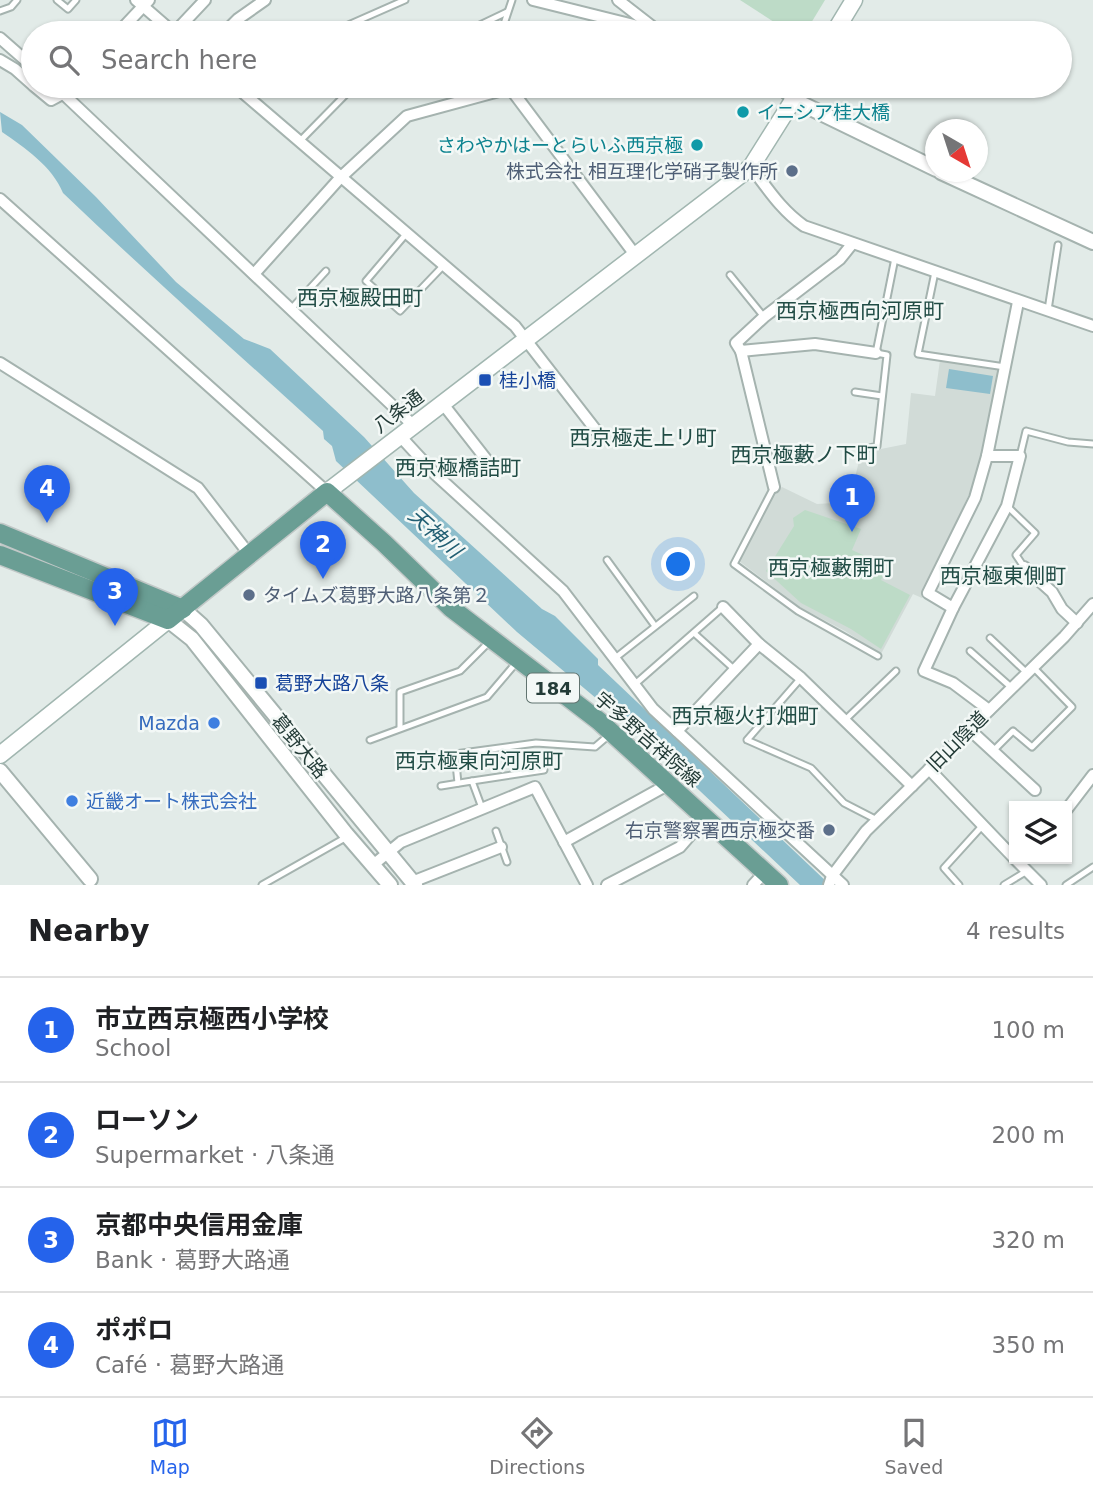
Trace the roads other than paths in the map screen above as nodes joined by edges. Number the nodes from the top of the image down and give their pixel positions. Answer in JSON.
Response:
{"nodes":[{"id":1,"x":18,"y":0,"type":"edge"},
{"id":2,"x":57,"y":0,"type":"edge"},
{"id":3,"x":76,"y":0,"type":"edge"},
{"id":4,"x":205,"y":0,"type":"edge"},
{"id":5,"x":405,"y":0,"type":"edge"},
{"id":6,"x":512,"y":0,"type":"edge"},
{"id":7,"x":533,"y":0,"type":"edge"},
{"id":8,"x":618,"y":0,"type":"edge"},
{"id":9,"x":854,"y":0,"type":"edge"},
{"id":10,"x":265,"y":1,"type":"edge"},
{"id":11,"x":143,"y":2,"type":"edge"},
{"id":12,"x":0,"y":10,"type":"edge"},
{"id":13,"x":507,"y":12,"type":"junction"},
{"id":14,"x":128,"y":21,"type":"edge"},
{"id":15,"x":162,"y":21,"type":"edge"},
{"id":16,"x":185,"y":21,"type":"edge"},
{"id":17,"x":235,"y":21,"type":"edge"},
{"id":18,"x":357,"y":21,"type":"edge"},
{"id":19,"x":488,"y":21,"type":"edge"},
{"id":20,"x":504,"y":21,"type":"edge"},
{"id":21,"x":618,"y":21,"type":"edge"},
{"id":22,"x":647,"y":21,"type":"edge"},
{"id":23,"x":841,"y":21,"type":"edge"},
{"id":24,"x":0,"y":38,"type":"edge"},
{"id":25,"x":21,"y":56,"type":"edge"},
{"id":26,"x":0,"y":60,"type":"edge"},
{"id":27,"x":21,"y":75,"type":"edge"},
{"id":28,"x":73,"y":98,"type":"edge"},
{"id":29,"x":249,"y":98,"type":"edge"},
{"id":30,"x":342,"y":98,"type":"edge"},
{"id":31,"x":462,"y":98,"type":"edge"},
{"id":32,"x":518,"y":98,"type":"edge"},
{"id":33,"x":795,"y":98,"type":"edge"},
{"id":34,"x":810,"y":98,"type":"edge"},
{"id":35,"x":299,"y":142,"type":"junction"},
{"id":36,"x":925,"y":163,"type":"edge"},
{"id":37,"x":751,"y":167,"type":"junction"},
{"id":38,"x":340,"y":178,"type":"junction"},
{"id":39,"x":963,"y":182,"type":"edge"},
{"id":40,"x":0,"y":199,"type":"edge"},
{"id":41,"x":406,"y":234,"type":"junction"},
{"id":42,"x":1093,"y":242,"type":"edge"},
{"id":43,"x":852,"y":244,"type":"junction"},
{"id":44,"x":1058,"y":245,"type":"dead end"},
{"id":45,"x":636,"y":256,"type":"junction"},
{"id":46,"x":895,"y":258,"type":"junction"},
{"id":47,"x":443,"y":265,"type":"junction"},
{"id":48,"x":326,"y":271,"type":"dead end"},
{"id":49,"x":935,"y":272,"type":"junction"},
{"id":50,"x":254,"y":274,"type":"junction"},
{"id":51,"x":730,"y":275,"type":"dead end"},
{"id":52,"x":1018,"y":302,"type":"junction"},
{"id":53,"x":291,"y":309,"type":"junction"},
{"id":54,"x":1048,"y":310,"type":"junction"},
{"id":55,"x":764,"y":317,"type":"junction"},
{"id":56,"x":1093,"y":326,"type":"edge"},
{"id":57,"x":526,"y":340,"type":"junction"},
{"id":58,"x":741,"y":351,"type":"junction"},
{"id":59,"x":876,"y":353,"type":"junction"},
{"id":60,"x":0,"y":363,"type":"edge"},
{"id":61,"x":1004,"y":366,"type":"junction"},
{"id":62,"x":855,"y":392,"type":"dead end"},
{"id":63,"x":882,"y":396,"type":"junction"},
{"id":64,"x":443,"y":404,"type":"junction"},
{"id":65,"x":414,"y":426,"type":"junction"},
{"id":66,"x":602,"y":438,"type":"dead end"},
{"id":67,"x":396,"y":439,"type":"junction"},
{"id":68,"x":1093,"y":444,"type":"edge"},
{"id":69,"x":864,"y":449,"type":"dead end"},
{"id":70,"x":987,"y":456,"type":"junction"},
{"id":71,"x":1020,"y":456,"type":"junction"},
{"id":72,"x":493,"y":468,"type":"dead end"},
{"id":73,"x":774,"y":487,"type":"joint"},
{"id":74,"x":333,"y":488,"type":"junction"},
{"id":75,"x":1007,"y":506,"type":"junction"},
{"id":76,"x":0,"y":533,"type":"edge"},
{"id":77,"x":249,"y":554,"type":"junction"},
{"id":78,"x":0,"y":555,"type":"edge"},
{"id":79,"x":607,"y":560,"type":"dead end"},
{"id":80,"x":1024,"y":567,"type":"joint"},
{"id":81,"x":694,"y":596,"type":"dead end"},
{"id":82,"x":1093,"y":604,"type":"edge"},
{"id":83,"x":723,"y":607,"type":"joint"},
{"id":84,"x":953,"y":608,"type":"junction"},
{"id":85,"x":176,"y":614,"type":"junction"},
{"id":86,"x":1077,"y":623,"type":"junction"},
{"id":87,"x":655,"y":626,"type":"junction"},
{"id":88,"x":694,"y":633,"type":"junction"},
{"id":89,"x":990,"y":638,"type":"dead end"},
{"id":90,"x":491,"y":640,"type":"junction"},
{"id":91,"x":759,"y":644,"type":"junction"},
{"id":92,"x":970,"y":651,"type":"dead end"},
{"id":93,"x":878,"y":656,"type":"dead end"},
{"id":94,"x":614,"y":659,"type":"junction"},
{"id":95,"x":518,"y":661,"type":"junction"},
{"id":96,"x":735,"y":670,"type":"junction"},
{"id":97,"x":1030,"y":670,"type":"junction"},
{"id":98,"x":896,"y":671,"type":"dead end"},
{"id":99,"x":801,"y":678,"type":"junction"},
{"id":100,"x":634,"y":685,"type":"junction"},
{"id":101,"x":1012,"y":688,"type":"junction"},
{"id":102,"x":989,"y":710,"type":"junction"},
{"id":103,"x":845,"y":720,"type":"junction"},
{"id":104,"x":400,"y":728,"type":"junction"},
{"id":105,"x":969,"y":729,"type":"junction"},
{"id":106,"x":677,"y":731,"type":"junction"},
{"id":107,"x":611,"y":733,"type":"junction"},
{"id":108,"x":370,"y":740,"type":"dead end"},
{"id":109,"x":993,"y":751,"type":"junction"},
{"id":110,"x":0,"y":755,"type":"edge"},
{"id":111,"x":544,"y":769,"type":"dead end"},
{"id":112,"x":929,"y":769,"type":"junction"},
{"id":113,"x":0,"y":771,"type":"edge"},
{"id":114,"x":529,"y":772,"type":"junction"},
{"id":115,"x":1093,"y":775,"type":"edge"},
{"id":116,"x":472,"y":781,"type":"junction"},
{"id":117,"x":458,"y":783,"type":"junction"},
{"id":118,"x":669,"y":784,"type":"junction"},
{"id":119,"x":441,"y":786,"type":"dead end"},
{"id":120,"x":536,"y":786,"type":"junction"},
{"id":121,"x":912,"y":786,"type":"junction"},
{"id":122,"x":1035,"y":790,"type":"dead end"},
{"id":123,"x":1072,"y":802,"type":"edge"},
{"id":124,"x":482,"y":808,"type":"junction"},
{"id":125,"x":706,"y":817,"type":"junction"},
{"id":126,"x":877,"y":820,"type":"junction"},
{"id":127,"x":983,"y":825,"type":"junction"},
{"id":128,"x":496,"y":831,"type":"dead end"},
{"id":129,"x":348,"y":836,"type":"junction"},
{"id":130,"x":564,"y":842,"type":"junction"},
{"id":131,"x":501,"y":846,"type":"junction"},
{"id":132,"x":387,"y":852,"type":"junction"},
{"id":133,"x":1009,"y":852,"type":"edge"},
{"id":134,"x":507,"y":862,"type":"dead end"},
{"id":135,"x":1021,"y":864,"type":"edge"},
{"id":136,"x":373,"y":865,"type":"junction"},
{"id":137,"x":1093,"y":867,"type":"edge"},
{"id":138,"x":1027,"y":871,"type":"junction"},
{"id":139,"x":759,"y":878,"type":"edge"},
{"id":140,"x":90,"y":879,"type":"dead end"},
{"id":141,"x":831,"y":880,"type":"edge"},
{"id":142,"x":413,"y":883,"type":"edge"},
{"id":143,"x":262,"y":885,"type":"edge"},
{"id":144,"x":390,"y":885,"type":"edge"},
{"id":145,"x":587,"y":885,"type":"edge"},
{"id":146,"x":607,"y":885,"type":"edge"},
{"id":147,"x":779,"y":885,"type":"edge"},
{"id":148,"x":843,"y":885,"type":"edge"},
{"id":149,"x":959,"y":885,"type":"edge"},
{"id":150,"x":1004,"y":885,"type":"edge"},
{"id":151,"x":1041,"y":885,"type":"edge"},
{"id":152,"x":1066,"y":885,"type":"edge"}],
"edges":[{"from":1,"to":12,"type":"lane"},
{"from":2,"to":3,"type":"lane"},
{"from":4,"to":16,"type":"street"},
{"from":5,"to":18,"type":"lane"},
{"from":6,"to":13,"type":"lane"},
{"from":7,"to":21,"type":"street"},
{"from":8,"to":22,"type":"street"},
{"from":9,"to":23,"type":"main road"},
{"from":10,"to":17,"type":"street"},
{"from":11,"to":14,"type":"street"},
{"from":11,"to":15,"type":"street"},
{"from":13,"to":19,"type":"lane"},
{"from":13,"to":20,"type":"lane"},
{"from":24,"to":25,"type":"street"},
{"from":26,"to":27,"type":"street"},
{"from":28,"to":50,"type":"street"},
{"from":29,"to":35,"type":"street"},
{"from":30,"to":35,"type":"lane"},
{"from":31,"to":38,"type":"street"},
{"from":32,"to":45,"type":"street"},
{"from":33,"to":37,"type":"main road","name":"八条通"},
{"from":34,"to":36,"type":"street"},
{"from":35,"to":38,"type":"street"},
{"from":37,"to":43,"type":"street"},
{"from":37,"to":45,"type":"main road","name":"八条通"},
{"from":38,"to":41,"type":"street"},
{"from":38,"to":50,"type":"street"},
{"from":39,"to":42,"type":"street"},
{"from":40,"to":74,"type":"street"},
{"from":41,"to":47,"type":"street"},
{"from":41,"to":47,"type":"lane"},
{"from":43,"to":46,"type":"street"},
{"from":43,"to":55,"type":"street"},
{"from":44,"to":54,"type":"lane"},
{"from":45,"to":57,"type":"main road","name":"八条通"},
{"from":46,"to":49,"type":"street"},
{"from":46,"to":59,"type":"lane"},
{"from":47,"to":57,"type":"street"},
{"from":48,"to":53,"type":"lane"},
{"from":49,"to":52,"type":"street"},
{"from":49,"to":61,"type":"lane"},
{"from":50,"to":53,"type":"street"},
{"from":51,"to":55,"type":"lane"},
{"from":52,"to":54,"type":"street"},
{"from":52,"to":61,"type":"street"},
{"from":53,"to":65,"type":"street"},
{"from":54,"to":56,"type":"street"},
{"from":55,"to":58,"type":"street"},
{"from":57,"to":64,"type":"main road","name":"八条通"},
{"from":57,"to":66,"type":"street"},
{"from":58,"to":59,"type":"street"},
{"from":58,"to":73,"type":"street"},
{"from":59,"to":63,"type":"lane"},
{"from":60,"to":77,"type":"street"},
{"from":61,"to":70,"type":"street"},
{"from":62,"to":63,"type":"lane"},
{"from":63,"to":69,"type":"lane"},
{"from":64,"to":65,"type":"main road","name":"八条通"},
{"from":64,"to":72,"type":"street"},
{"from":65,"to":67,"type":"main road","name":"八条通"},
{"from":67,"to":74,"type":"main road","name":"八条通"},
{"from":67,"to":94,"type":"street"},
{"from":68,"to":71,"type":"lane"},
{"from":70,"to":71,"type":"street"},
{"from":70,"to":84,"type":"street"},
{"from":71,"to":75,"type":"street"},
{"from":73,"to":93,"type":"lane"},
{"from":74,"to":77,"type":"main road","name":"八条通"},
{"from":74,"to":90,"type":"main road","name":"宇多野吉祥院線","number":"184"},
{"from":75,"to":80,"type":"lane"},
{"from":75,"to":84,"type":"street"},
{"from":76,"to":85,"type":"main road"},
{"from":77,"to":85,"type":"main road","name":"八条通"},
{"from":78,"to":85,"type":"main road"},
{"from":79,"to":87,"type":"lane"},
{"from":80,"to":86,"type":"street"},
{"from":81,"to":87,"type":"lane"},
{"from":82,"to":86,"type":"street","name":"旧山陰道"},
{"from":83,"to":88,"type":"lane"},
{"from":83,"to":91,"type":"street"},
{"from":84,"to":102,"type":"street"},
{"from":85,"to":110,"type":"main road","name":"八条通"},
{"from":85,"to":129,"type":"street","name":"葛野大路"},
{"from":85,"to":132,"type":"street","name":"葛野大路"},
{"from":86,"to":97,"type":"street","name":"旧山陰道"},
{"from":87,"to":94,"type":"lane"},
{"from":88,"to":96,"type":"lane"},
{"from":88,"to":100,"type":"lane"},
{"from":89,"to":97,"type":"lane"},
{"from":90,"to":95,"type":"main road","name":"宇多野吉祥院線","number":"184"},
{"from":90,"to":104,"type":"lane"},
{"from":91,"to":96,"type":"street"},
{"from":91,"to":99,"type":"street"},
{"from":92,"to":101,"type":"lane"},
{"from":94,"to":100,"type":"street"},
{"from":95,"to":104,"type":"lane"},
{"from":95,"to":107,"type":"main road","name":"宇多野吉祥院線","number":"184"},
{"from":96,"to":106,"type":"street"},
{"from":97,"to":101,"type":"street","name":"旧山陰道"},
{"from":97,"to":109,"type":"lane"},
{"from":98,"to":103,"type":"lane"},
{"from":99,"to":103,"type":"street"},
{"from":99,"to":126,"type":"lane"},
{"from":100,"to":106,"type":"street"},
{"from":101,"to":102,"type":"street","name":"旧山陰道"},
{"from":102,"to":105,"type":"street","name":"旧山陰道"},
{"from":103,"to":121,"type":"street"},
{"from":104,"to":108,"type":"lane"},
{"from":105,"to":109,"type":"street"},
{"from":105,"to":112,"type":"street","name":"旧山陰道"},
{"from":106,"to":141,"type":"street"},
{"from":107,"to":117,"type":"lane"},
{"from":107,"to":118,"type":"main road","name":"宇多野吉祥院線","number":"184"},
{"from":109,"to":122,"type":"street"},
{"from":111,"to":114,"type":"lane"},
{"from":112,"to":121,"type":"street","name":"旧山陰道"},
{"from":112,"to":127,"type":"street"},
{"from":113,"to":140,"type":"street"},
{"from":114,"to":116,"type":"lane"},
{"from":114,"to":120,"type":"lane"},
{"from":115,"to":123,"type":"street"},
{"from":116,"to":117,"type":"lane"},
{"from":116,"to":124,"type":"lane"},
{"from":117,"to":119,"type":"lane"},
{"from":118,"to":125,"type":"main road","name":"宇多野吉祥院線","number":"184"},
{"from":118,"to":130,"type":"street"},
{"from":120,"to":124,"type":"street"},
{"from":120,"to":130,"type":"street"},
{"from":121,"to":126,"type":"street","name":"旧山陰道"},
{"from":124,"to":132,"type":"street"},
{"from":125,"to":139,"type":"main road","name":"宇多野吉祥院線","number":"184"},
{"from":125,"to":146,"type":"street"},
{"from":126,"to":141,"type":"street","name":"旧山陰道"},
{"from":127,"to":133,"type":"street"},
{"from":127,"to":149,"type":"lane"},
{"from":128,"to":131,"type":"lane"},
{"from":129,"to":136,"type":"street","name":"葛野大路"},
{"from":129,"to":143,"type":"lane"},
{"from":130,"to":145,"type":"street"},
{"from":131,"to":134,"type":"lane"},
{"from":131,"to":142,"type":"street"},
{"from":132,"to":136,"type":"street"},
{"from":132,"to":142,"type":"street","name":"葛野大路"},
{"from":135,"to":138,"type":"street"},
{"from":136,"to":144,"type":"street","name":"葛野大路"},
{"from":137,"to":152,"type":"lane"},
{"from":138,"to":150,"type":"lane"},
{"from":138,"to":151,"type":"street"},
{"from":139,"to":147,"type":"main road","name":"宇多野吉祥院線","number":"184"},
{"from":141,"to":148,"type":"street"}]}
